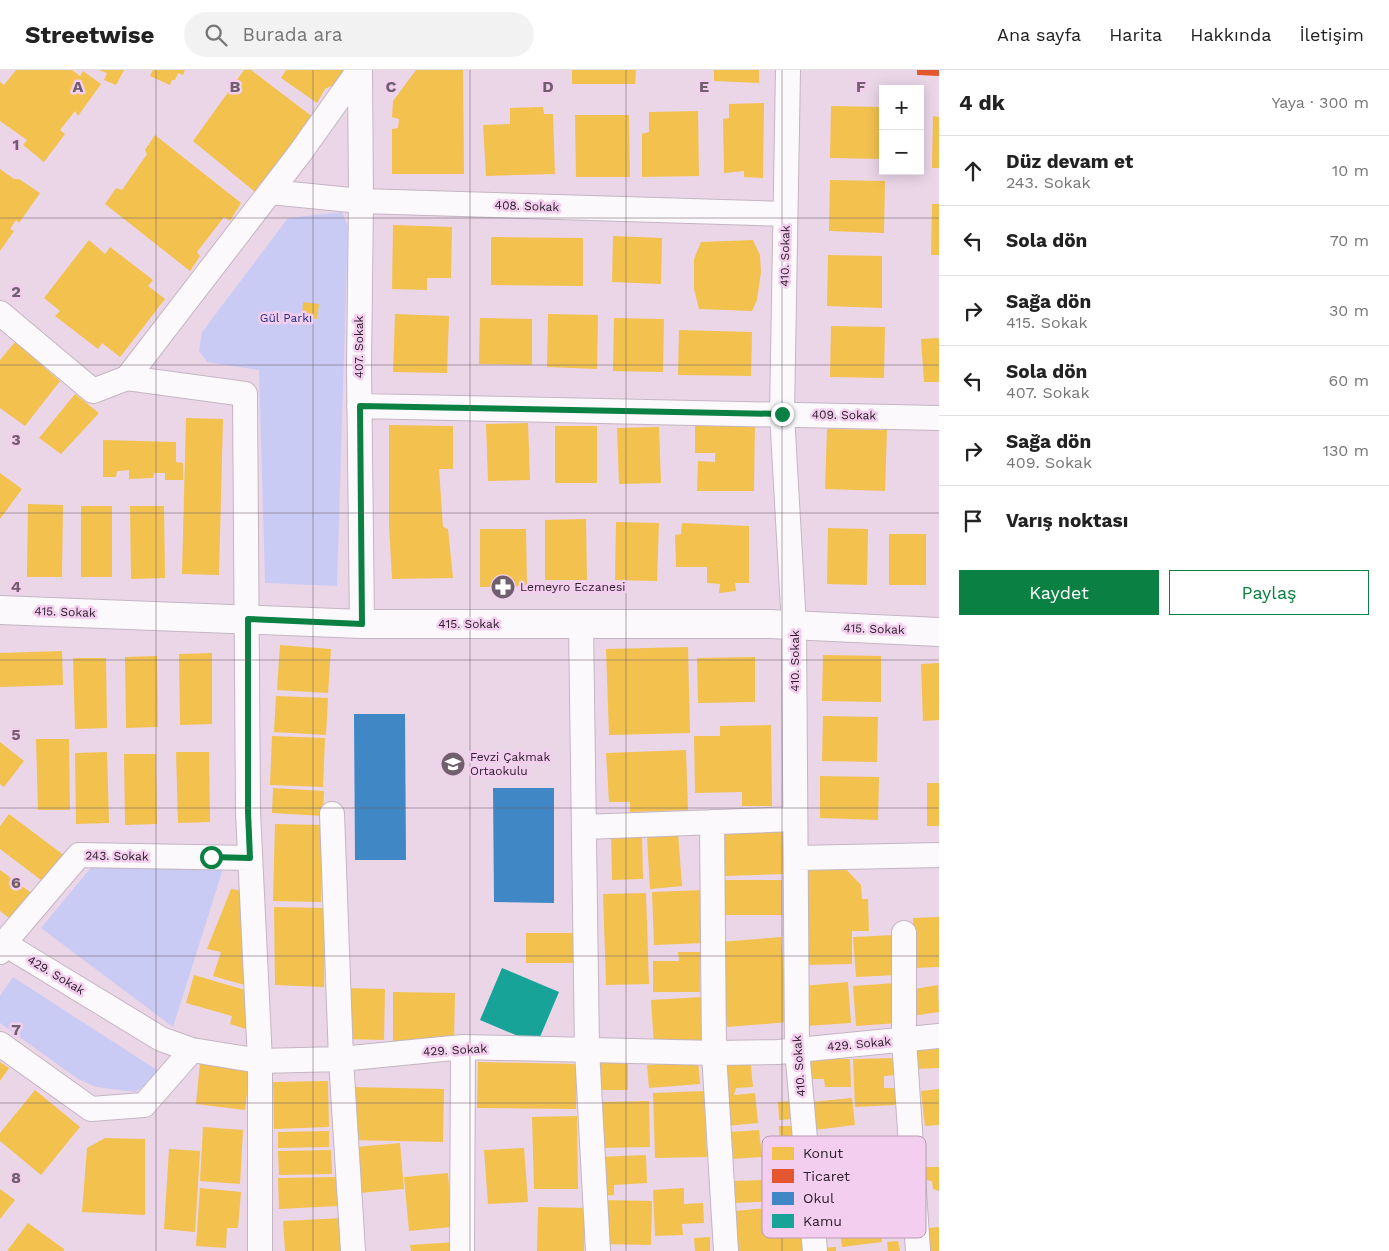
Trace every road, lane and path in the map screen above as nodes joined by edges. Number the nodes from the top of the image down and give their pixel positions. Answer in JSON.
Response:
{"nodes":[{"id":1,"x":360,"y":70,"type":"edge"},
{"id":2,"x":788,"y":70,"type":"edge"},
{"id":3,"x":270,"y":192,"type":"junction"},
{"id":4,"x":361,"y":201,"type":"junction"},
{"id":5,"x":785,"y":214,"type":"junction"},
{"id":6,"x":0,"y":313,"type":"edge"},
{"id":7,"x":127,"y":378,"type":"junction"},
{"id":8,"x":360,"y":406,"type":"junction"},
{"id":9,"x":782,"y":414,"type":"junction"},
{"id":10,"x":939,"y":418,"type":"edge"},
{"id":11,"x":0,"y":610,"type":"edge"},
{"id":12,"x":248,"y":619,"type":"junction"},
{"id":13,"x":362,"y":624,"type":"junction"},
{"id":14,"x":580,"y":624,"type":"junction"},
{"id":15,"x":794,"y":626,"type":"junction"},
{"id":16,"x":939,"y":632,"type":"edge"},
{"id":17,"x":332,"y":814,"type":"dead end"},
{"id":18,"x":795,"y":819,"type":"junction"},
{"id":19,"x":712,"y":822,"type":"junction"},
{"id":20,"x":584,"y":827,"type":"junction"},
{"id":21,"x":939,"y":856,"type":"edge"},
{"id":22,"x":250,"y":858,"type":"junction"},
{"id":23,"x":796,"y":858,"type":"junction"},
{"id":24,"x":904,"y":934,"type":"dead end"},
{"id":25,"x":1,"y":945,"type":"edge"},
{"id":26,"x":939,"y":1036,"type":"edge"},
{"id":27,"x":904,"y":1040,"type":"junction"},
{"id":28,"x":0,"y":1044,"type":"edge"},
{"id":29,"x":463,"y":1048,"type":"junction"},
{"id":30,"x":192,"y":1050,"type":"junction"},
{"id":31,"x":587,"y":1050,"type":"junction"},
{"id":32,"x":797,"y":1050,"type":"junction"},
{"id":33,"x":714,"y":1053,"type":"junction"},
{"id":34,"x":341,"y":1059,"type":"junction"},
{"id":35,"x":260,"y":1060,"type":"junction"},
{"id":36,"x":805,"y":1136,"type":"edge"},
{"id":37,"x":910,"y":1136,"type":"edge"},
{"id":38,"x":814,"y":1238,"type":"edge"},
{"id":39,"x":917,"y":1238,"type":"edge"},
{"id":40,"x":260,"y":1251,"type":"edge"},
{"id":41,"x":352,"y":1251,"type":"edge"},
{"id":42,"x":462,"y":1251,"type":"edge"},
{"id":43,"x":598,"y":1251,"type":"edge"},
{"id":44,"x":726,"y":1251,"type":"edge"},
{"id":45,"x":815,"y":1251,"type":"edge"},
{"id":46,"x":918,"y":1251,"type":"edge"}],
"edges":[{"from":1,"to":3,"type":"street"},
{"from":1,"to":4,"type":"street","name":"407. Sokak"},
{"from":2,"to":5,"type":"street","name":"410. Sokak"},
{"from":3,"to":4,"type":"street","name":"408. Sokak"},
{"from":3,"to":7,"type":"street"},
{"from":4,"to":5,"type":"street","name":"408. Sokak"},
{"from":4,"to":8,"type":"street","name":"407. Sokak"},
{"from":5,"to":9,"type":"street","name":"410. Sokak"},
{"from":6,"to":7,"type":"street"},
{"from":7,"to":12,"type":"street"},
{"from":8,"to":9,"type":"street","name":"409. Sokak"},
{"from":8,"to":13,"type":"street","name":"407. Sokak"},
{"from":9,"to":10,"type":"street","name":"409. Sokak"},
{"from":9,"to":15,"type":"street","name":"410. Sokak"},
{"from":11,"to":12,"type":"street","name":"415. Sokak"},
{"from":12,"to":13,"type":"street","name":"415. Sokak"},
{"from":12,"to":22,"type":"street"},
{"from":13,"to":14,"type":"street","name":"415. Sokak"},
{"from":14,"to":15,"type":"street","name":"415. Sokak"},
{"from":14,"to":20,"type":"street"},
{"from":15,"to":16,"type":"street","name":"415. Sokak"},
{"from":15,"to":18,"type":"street","name":"410. Sokak"},
{"from":17,"to":34,"type":"street"},
{"from":18,"to":19,"type":"street"},
{"from":18,"to":23,"type":"street","name":"410. Sokak"},
{"from":19,"to":20,"type":"street"},
{"from":19,"to":33,"type":"street"},
{"from":20,"to":31,"type":"street"},
{"from":21,"to":23,"type":"street"},
{"from":22,"to":25,"type":"street","name":"243. Sokak"},
{"from":22,"to":35,"type":"street"},
{"from":23,"to":32,"type":"street","name":"410. Sokak"},
{"from":24,"to":27,"type":"street"},
{"from":25,"to":30,"type":"street","name":"429. Sokak"},
{"from":26,"to":27,"type":"street","name":"429. Sokak"},
{"from":27,"to":32,"type":"street","name":"429. Sokak"},
{"from":27,"to":37,"type":"street"},
{"from":28,"to":30,"type":"street"},
{"from":29,"to":31,"type":"street","name":"429. Sokak"},
{"from":29,"to":34,"type":"street","name":"429. Sokak"},
{"from":29,"to":42,"type":"street"},
{"from":30,"to":35,"type":"street","name":"429. Sokak"},
{"from":31,"to":33,"type":"street","name":"429. Sokak"},
{"from":31,"to":43,"type":"street"},
{"from":32,"to":33,"type":"street","name":"429. Sokak"},
{"from":32,"to":36,"type":"street","name":"410. Sokak"},
{"from":33,"to":44,"type":"street"},
{"from":34,"to":35,"type":"street","name":"429. Sokak"},
{"from":34,"to":41,"type":"street"},
{"from":35,"to":40,"type":"street"},
{"from":38,"to":45,"type":"street","name":"410. Sokak"},
{"from":39,"to":46,"type":"street"}]}
